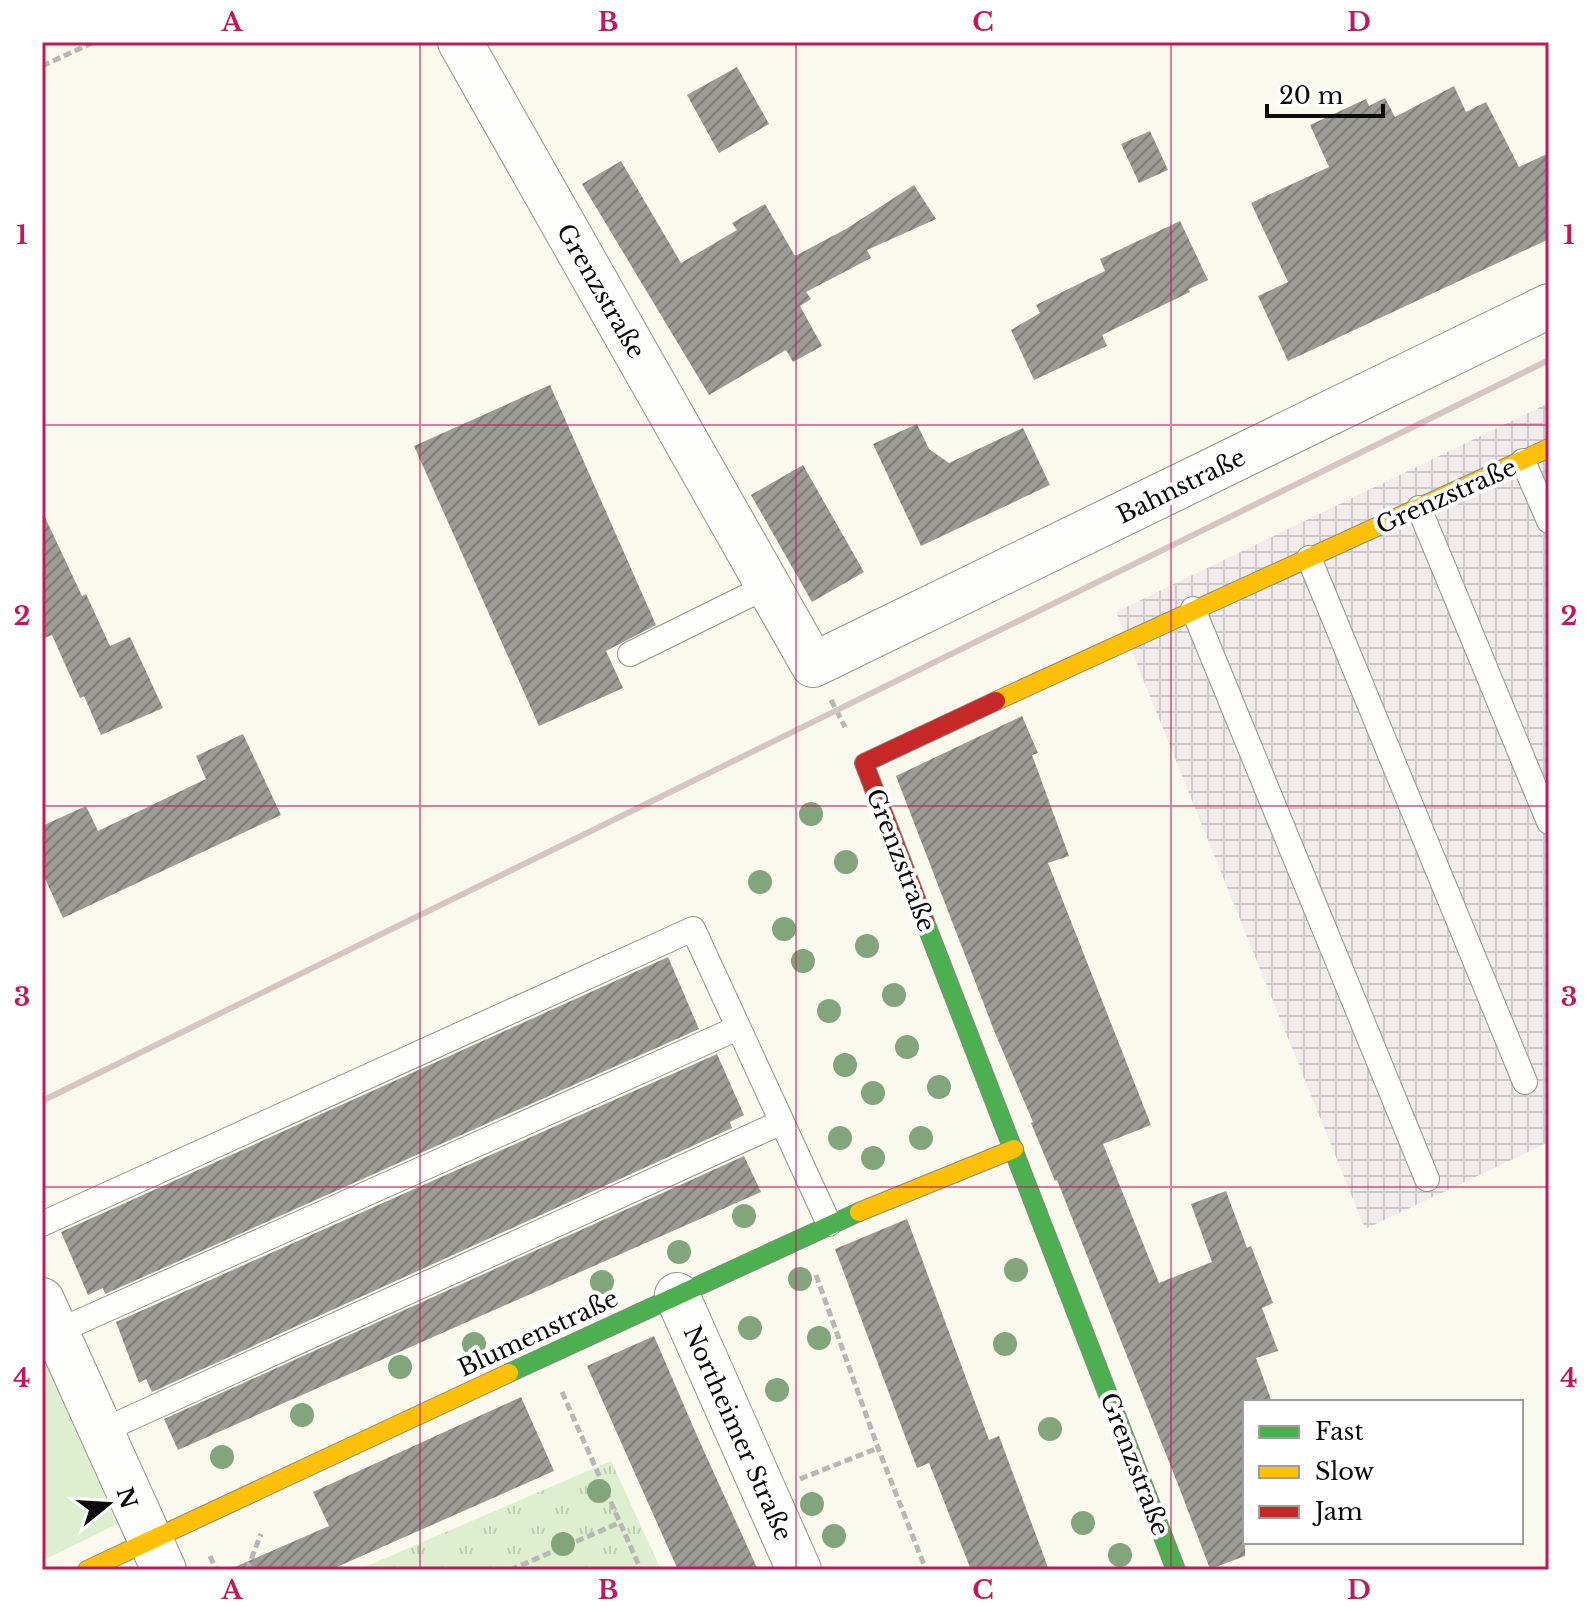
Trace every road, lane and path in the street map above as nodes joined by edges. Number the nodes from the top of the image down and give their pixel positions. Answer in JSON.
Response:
{"nodes":[{"id":1,"x":94,"y":42,"type":"edge"},
{"id":2,"x":460,"y":42,"type":"edge"},
{"id":3,"x":42,"y":66,"type":"edge"},
{"id":4,"x":1549,"y":306,"type":"edge"},
{"id":5,"x":1549,"y":448,"type":"edge"},
{"id":6,"x":1523,"y":461,"type":"junction"},
{"id":7,"x":1419,"y":508,"type":"junction"},
{"id":8,"x":1549,"y":521,"type":"edge"},
{"id":9,"x":1309,"y":558,"type":"junction"},
{"id":10,"x":768,"y":586,"type":"junction"},
{"id":11,"x":1193,"y":609,"type":"junction"},
{"id":12,"x":630,"y":654,"type":"dead end"},
{"id":13,"x":813,"y":665,"type":"junction"},
{"id":14,"x":864,"y":763,"type":"junction"},
{"id":15,"x":1549,"y":822,"type":"edge"},
{"id":16,"x":738,"y":1028,"type":"junction"},
{"id":17,"x":1525,"y":1082,"type":"dead end"},
{"id":18,"x":782,"y":1122,"type":"junction"},
{"id":19,"x":1014,"y":1149,"type":"junction"},
{"id":20,"x":1427,"y":1179,"type":"dead end"},
{"id":21,"x":42,"y":1224,"type":"edge"},
{"id":22,"x":829,"y":1224,"type":"junction"},
{"id":23,"x":802,"y":1237,"type":"junction"},
{"id":24,"x":677,"y":1295,"type":"junction"},
{"id":25,"x":49,"y":1316,"type":"edge"},
{"id":26,"x":546,"y":1356,"type":"junction"},
{"id":27,"x":102,"y":1431,"type":"junction"},
{"id":28,"x":878,"y":1448,"type":"junction"},
{"id":29,"x":764,"y":1493,"type":"junction"},
{"id":30,"x":619,"y":1523,"type":"junction"},
{"id":31,"x":157,"y":1555,"type":"edge"},
{"id":32,"x":87,"y":1570,"type":"edge"},
{"id":33,"x":510,"y":1570,"type":"edge"},
{"id":34,"x":641,"y":1570,"type":"edge"},
{"id":35,"x":799,"y":1570,"type":"edge"},
{"id":36,"x":926,"y":1570,"type":"edge"},
{"id":37,"x":1176,"y":1570,"type":"edge"}],
"edges":[{"from":1,"to":3,"type":"path"},
{"from":2,"to":10,"type":"street","name":"Grenzstraße"},
{"from":4,"to":13,"type":"street","name":"Bahnstraße"},
{"from":5,"to":6,"type":"street","name":"Grenzstraße"},
{"from":6,"to":7,"type":"street","name":"Grenzstraße"},
{"from":6,"to":8,"type":"lane"},
{"from":7,"to":9,"type":"street","name":"Grenzstraße"},
{"from":7,"to":15,"type":"lane"},
{"from":9,"to":11,"type":"street","name":"Grenzstraße"},
{"from":9,"to":17,"type":"lane"},
{"from":10,"to":12,"type":"lane"},
{"from":10,"to":13,"type":"street","name":"Grenzstraße"},
{"from":11,"to":14,"type":"street","name":"Grenzstraße"},
{"from":11,"to":20,"type":"lane"},
{"from":13,"to":14,"type":"path"},
{"from":14,"to":19,"type":"street","name":"Grenzstraße"},
{"from":16,"to":18,"type":"lane"},
{"from":16,"to":21,"type":"lane"},
{"from":16,"to":25,"type":"lane"},
{"from":18,"to":22,"type":"lane"},
{"from":18,"to":27,"type":"lane"},
{"from":19,"to":22,"type":"street","name":"Blumenstraße"},
{"from":19,"to":37,"type":"street","name":"Grenzstraße"},
{"from":22,"to":23,"type":"street","name":"Blumenstraße"},
{"from":23,"to":24,"type":"street","name":"Blumenstraße"},
{"from":23,"to":28,"type":"path"},
{"from":24,"to":26,"type":"street","name":"Blumenstraße"},
{"from":24,"to":29,"type":"street","name":"Northeimer Straße"},
{"from":25,"to":27,"type":"street"},
{"from":26,"to":30,"type":"path"},
{"from":26,"to":31,"type":"street","name":"Blumenstraße"},
{"from":27,"to":31,"type":"street"},
{"from":28,"to":29,"type":"path"},
{"from":28,"to":36,"type":"path"},
{"from":29,"to":35,"type":"street","name":"Northeimer Straße"},
{"from":30,"to":33,"type":"path"},
{"from":30,"to":34,"type":"path"},
{"from":31,"to":32,"type":"street","name":"Blumenstraße"}]}
